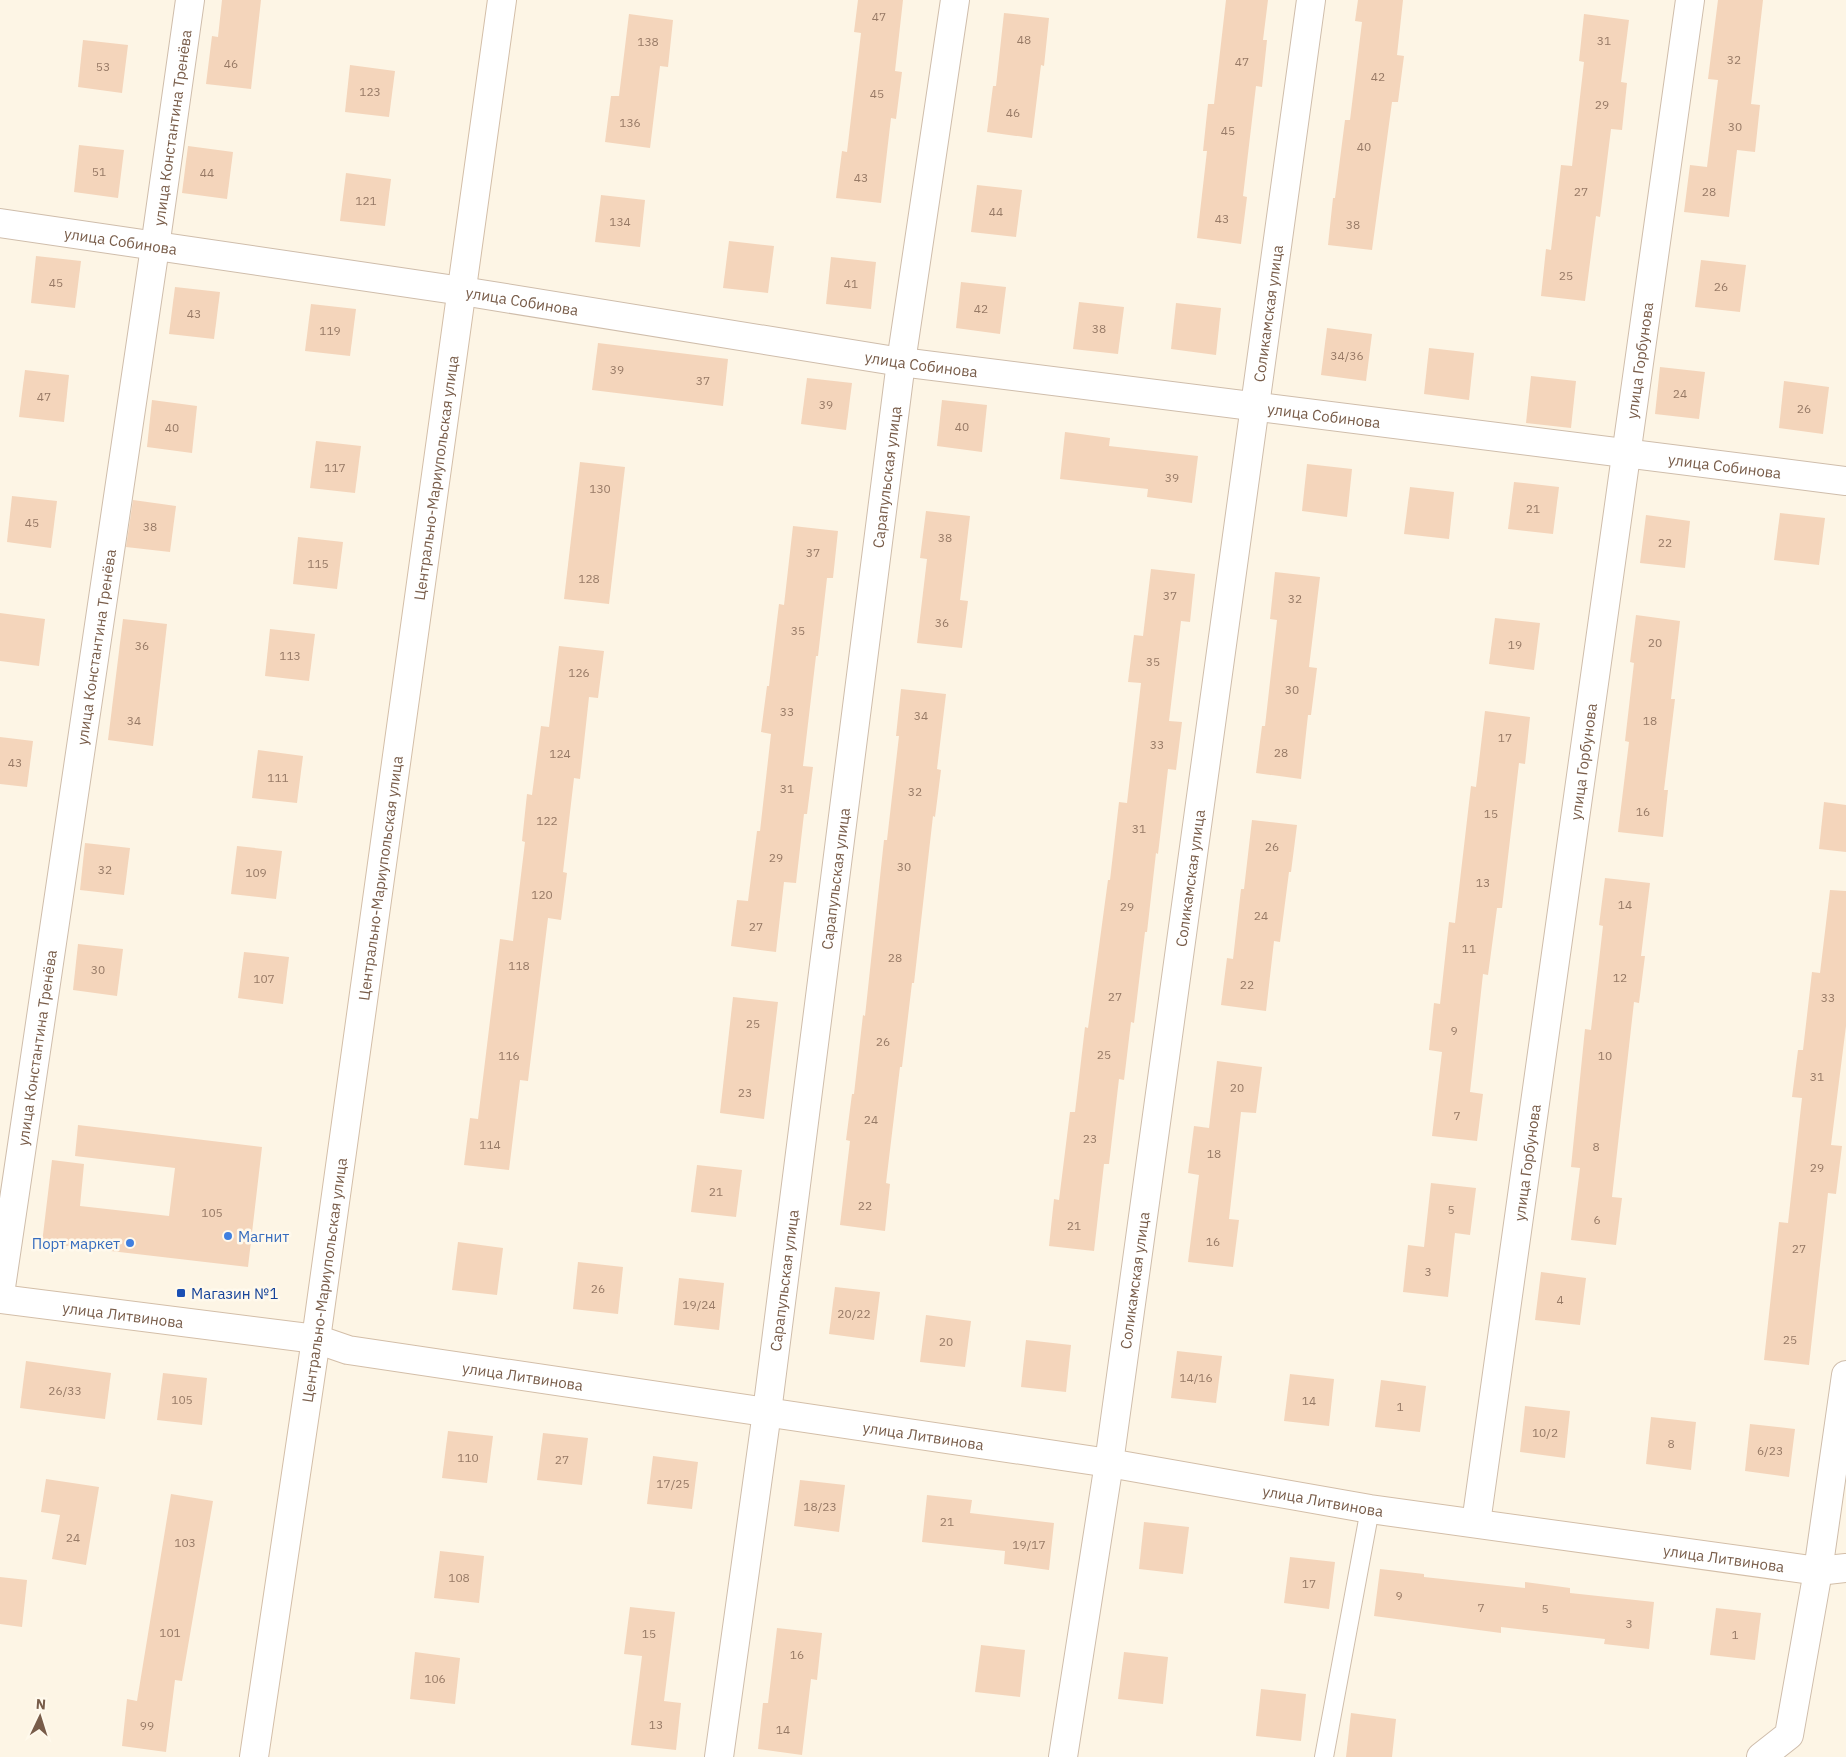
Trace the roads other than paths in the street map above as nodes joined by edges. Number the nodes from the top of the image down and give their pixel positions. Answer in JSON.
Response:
{"nodes":[{"id":1,"x":190,"y":0,"type":"edge"},
{"id":2,"x":502,"y":0,"type":"edge"},
{"id":3,"x":955,"y":0,"type":"edge"},
{"id":4,"x":1311,"y":0,"type":"edge"},
{"id":5,"x":1690,"y":0,"type":"edge"},
{"id":6,"x":0,"y":223,"type":"edge"},
{"id":7,"x":155,"y":247,"type":"junction"},
{"id":8,"x":462,"y":291,"type":"junction"},
{"id":9,"x":901,"y":362,"type":"junction"},
{"id":10,"x":1255,"y":407,"type":"junction"},
{"id":11,"x":1625,"y":453,"type":"junction"},
{"id":12,"x":1846,"y":481,"type":"edge"},
{"id":13,"x":0,"y":1294,"type":"edge"},
{"id":14,"x":0,"y":1299,"type":"edge"},
{"id":15,"x":316,"y":1339,"type":"junction"},
{"id":16,"x":1846,"y":1375,"type":"edge"},
{"id":17,"x":768,"y":1412,"type":"junction"},
{"id":18,"x":1109,"y":1463,"type":"junction"},
{"id":19,"x":1370,"y":1508,"type":"junction"},
{"id":20,"x":1476,"y":1523,"type":"junction"},
{"id":21,"x":1846,"y":1568,"type":"edge"},
{"id":22,"x":1818,"y":1571,"type":"junction"},
{"id":23,"x":254,"y":1757,"type":"edge"},
{"id":24,"x":719,"y":1757,"type":"edge"},
{"id":25,"x":1063,"y":1757,"type":"edge"},
{"id":26,"x":1324,"y":1757,"type":"edge"},
{"id":27,"x":1761,"y":1757,"type":"edge"}],
"edges":[{"from":1,"to":7,"type":"street","name":"улица Константина Тренёва"},
{"from":2,"to":8,"type":"street","name":"Центрально-Мариупольская улица"},
{"from":3,"to":9,"type":"street","name":"Сарапульская улица"},
{"from":4,"to":10,"type":"street","name":"Соликамская улица"},
{"from":5,"to":11,"type":"street","name":"улица Горбунова"},
{"from":6,"to":7,"type":"street","name":"улица Собинова"},
{"from":7,"to":8,"type":"street","name":"улица Собинова"},
{"from":7,"to":13,"type":"street","name":"улица Константина Тренёва"},
{"from":8,"to":9,"type":"street","name":"улица Собинова"},
{"from":8,"to":15,"type":"street","name":"Центрально-Мариупольская улица"},
{"from":9,"to":10,"type":"street","name":"улица Собинова"},
{"from":9,"to":17,"type":"street","name":"Сарапульская улица"},
{"from":10,"to":11,"type":"street","name":"улица Собинова"},
{"from":10,"to":18,"type":"street","name":"Соликамская улица"},
{"from":11,"to":12,"type":"street","name":"улица Собинова"},
{"from":11,"to":20,"type":"street","name":"улица Горбунова"},
{"from":14,"to":15,"type":"street","name":"улица Литвинова"},
{"from":15,"to":17,"type":"street","name":"улица Литвинова"},
{"from":15,"to":23,"type":"street","name":"Центрально-Мариупольская улица"},
{"from":16,"to":22,"type":"street"},
{"from":17,"to":18,"type":"street","name":"улица Литвинова"},
{"from":17,"to":24,"type":"street","name":"Сарапульская улица"},
{"from":18,"to":19,"type":"street","name":"улица Литвинова"},
{"from":18,"to":25,"type":"street","name":"Соликамская улица"},
{"from":19,"to":20,"type":"street","name":"улица Литвинова"},
{"from":19,"to":26,"type":"lane"},
{"from":20,"to":22,"type":"street","name":"улица Литвинова"},
{"from":21,"to":22,"type":"street","name":"улица Литвинова"},
{"from":22,"to":27,"type":"street"}]}
